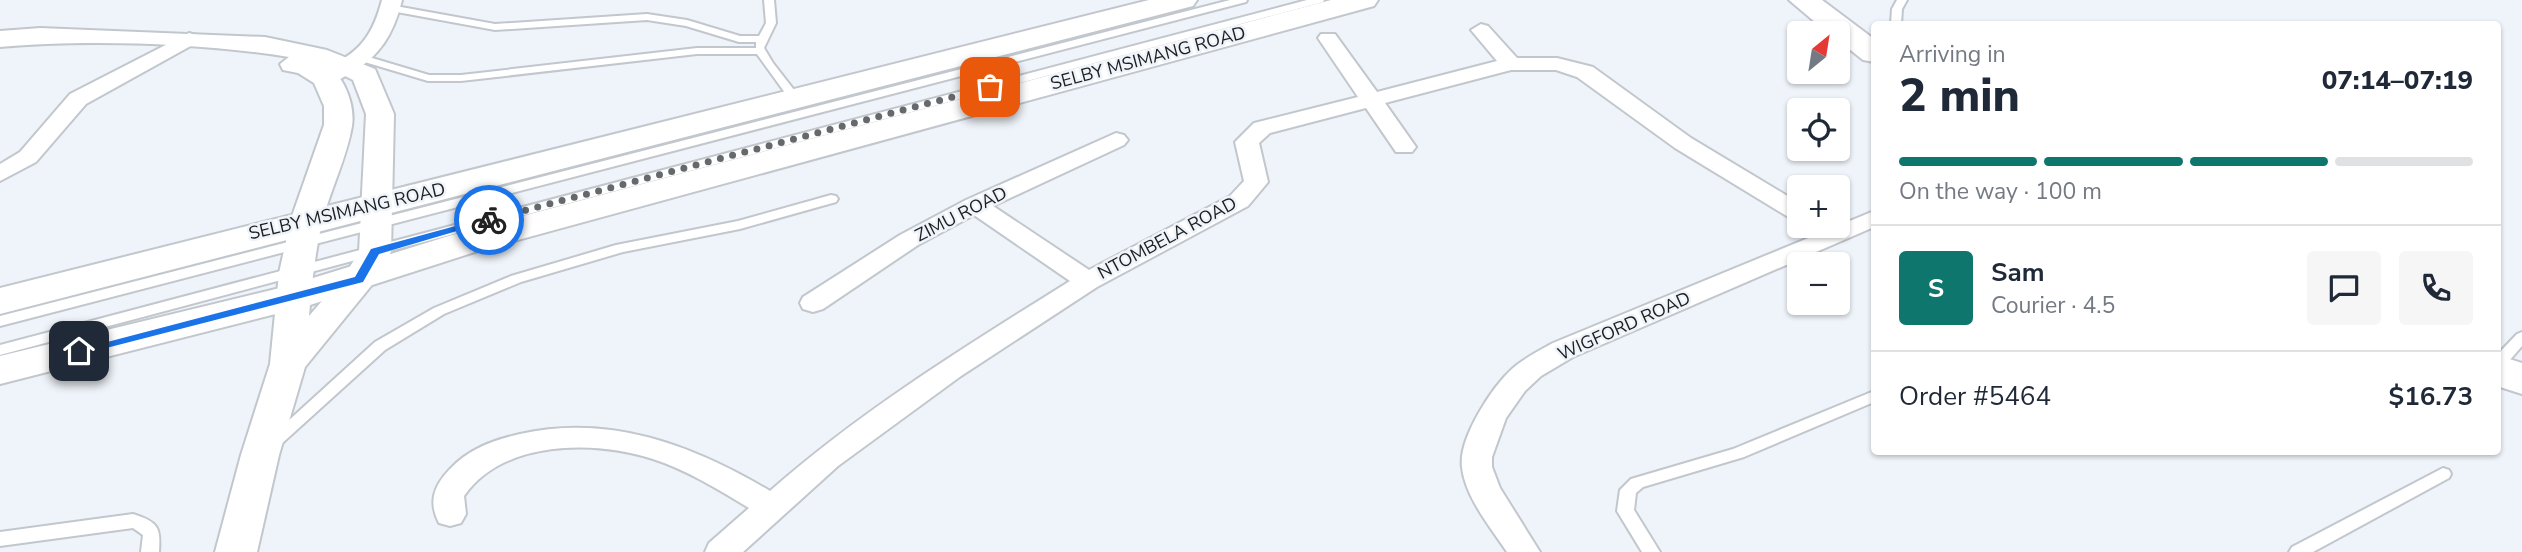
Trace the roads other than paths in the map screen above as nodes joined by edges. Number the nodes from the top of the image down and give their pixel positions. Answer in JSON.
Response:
{"nodes":[{"id":1,"x":769,"y":0,"type":"edge"},
{"id":2,"x":1183,"y":0,"type":"edge"},
{"id":3,"x":1242,"y":0,"type":"edge"},
{"id":4,"x":1319,"y":0,"type":"edge"},
{"id":5,"x":1364,"y":0,"type":"edge"},
{"id":6,"x":1803,"y":0,"type":"edge"},
{"id":7,"x":1902,"y":0,"type":"edge"},
{"id":8,"x":391,"y":4,"type":"edge"},
{"id":9,"x":1896,"y":21,"type":"edge"},
{"id":10,"x":1481,"y":30,"type":"dead end"},
{"id":11,"x":0,"y":38,"type":"edge"},
{"id":12,"x":1328,"y":38,"type":"dead end"},
{"id":13,"x":177,"y":41,"type":"junction"},
{"id":14,"x":762,"y":45,"type":"junction"},
{"id":15,"x":1871,"y":50,"type":"edge"},
{"id":16,"x":1511,"y":64,"type":"junction"},
{"id":17,"x":346,"y":67,"type":"junction"},
{"id":18,"x":1372,"y":98,"type":"junction"},
{"id":19,"x":795,"y":99,"type":"junction"},
{"id":20,"x":1116,"y":140,"type":"dead end"},
{"id":21,"x":1404,"y":147,"type":"dead end"},
{"id":22,"x":0,"y":174,"type":"edge"},
{"id":23,"x":831,"y":199,"type":"dead end"},
{"id":24,"x":975,"y":205,"type":"junction"},
{"id":25,"x":1787,"y":206,"type":"edge"},
{"id":26,"x":1871,"y":219,"type":"edge"},
{"id":27,"x":1850,"y":225,"type":"edge"},
{"id":28,"x":1812,"y":238,"type":"edge"},
{"id":29,"x":371,"y":240,"type":"junction"},
{"id":30,"x":300,"y":259,"type":"junction"},
{"id":31,"x":1088,"y":281,"type":"junction"},
{"id":32,"x":0,"y":301,"type":"edge"},
{"id":33,"x":813,"y":303,"type":"dead end"},
{"id":34,"x":0,"y":321,"type":"edge"},
{"id":35,"x":2522,"y":337,"type":"edge"},
{"id":36,"x":0,"y":350,"type":"edge"},
{"id":37,"x":2501,"y":362,"type":"edge"},
{"id":38,"x":288,"y":364,"type":"junction"},
{"id":39,"x":2501,"y":369,"type":"edge"},
{"id":40,"x":0,"y":370,"type":"edge"},
{"id":41,"x":2522,"y":380,"type":"edge"},
{"id":42,"x":1871,"y":398,"type":"edge"},
{"id":43,"x":260,"y":455,"type":"junction"},
{"id":44,"x":2443,"y":474,"type":"dead end"},
{"id":45,"x":772,"y":507,"type":"junction"},
{"id":46,"x":450,"y":513,"type":"dead end"},
{"id":47,"x":0,"y":539,"type":"edge"},
{"id":48,"x":150,"y":552,"type":"edge"},
{"id":49,"x":236,"y":552,"type":"edge"},
{"id":50,"x":721,"y":552,"type":"edge"},
{"id":51,"x":1524,"y":552,"type":"edge"},
{"id":52,"x":1651,"y":552,"type":"edge"},
{"id":53,"x":2298,"y":552,"type":"edge"}],
"edges":[{"from":1,"to":14,"type":"lane"},
{"from":2,"to":19,"type":"main road","name":"SELBY MSIMANG ROAD"},
{"from":3,"to":29,"type":"lane"},
{"from":4,"to":29,"type":"lane"},
{"from":5,"to":29,"type":"main road","name":"SELBY MSIMANG ROAD"},
{"from":6,"to":15,"type":"main road"},
{"from":7,"to":9,"type":"lane"},
{"from":8,"to":14,"type":"lane"},
{"from":8,"to":17,"type":"street"},
{"from":10,"to":16,"type":"street"},
{"from":11,"to":13,"type":"street"},
{"from":12,"to":18,"type":"street"},
{"from":13,"to":17,"type":"street"},
{"from":13,"to":22,"type":"street"},
{"from":14,"to":17,"type":"lane"},
{"from":14,"to":19,"type":"lane"},
{"from":16,"to":18,"type":"street","name":"NTOMBELA ROAD"},
{"from":16,"to":25,"type":"street","name":"NTOMBELA ROAD"},
{"from":17,"to":29,"type":"street"},
{"from":17,"to":30,"type":"street"},
{"from":18,"to":21,"type":"street"},
{"from":18,"to":31,"type":"street","name":"NTOMBELA ROAD"},
{"from":19,"to":29,"type":"main road","name":"SELBY MSIMANG ROAD"},
{"from":20,"to":24,"type":"street","name":"ZIMU ROAD"},
{"from":23,"to":43,"type":"lane"},
{"from":24,"to":31,"type":"street"},
{"from":24,"to":33,"type":"street","name":"ZIMU ROAD"},
{"from":26,"to":27,"type":"street","name":"WIGFORD ROAD"},
{"from":28,"to":51,"type":"street","name":"WIGFORD ROAD"},
{"from":29,"to":30,"type":"main road","name":"SELBY MSIMANG ROAD"},
{"from":29,"to":30,"type":"main road","name":"SELBY MSIMANG ROAD"},
{"from":29,"to":38,"type":"street"},
{"from":30,"to":32,"type":"main road","name":"SELBY MSIMANG ROAD"},
{"from":30,"to":34,"type":"lane"},
{"from":30,"to":36,"type":"lane"},
{"from":30,"to":38,"type":"street"},
{"from":30,"to":40,"type":"main road","name":"SELBY MSIMANG ROAD"},
{"from":31,"to":45,"type":"street","name":"NTOMBELA ROAD"},
{"from":35,"to":37,"type":"lane"},
{"from":38,"to":43,"type":"street"},
{"from":39,"to":41,"type":"main road"},
{"from":42,"to":52,"type":"lane"},
{"from":43,"to":49,"type":"street"},
{"from":44,"to":53,"type":"lane"},
{"from":45,"to":46,"type":"street"},
{"from":45,"to":50,"type":"street","name":"NTOMBELA ROAD"},
{"from":47,"to":48,"type":"lane"}]}
